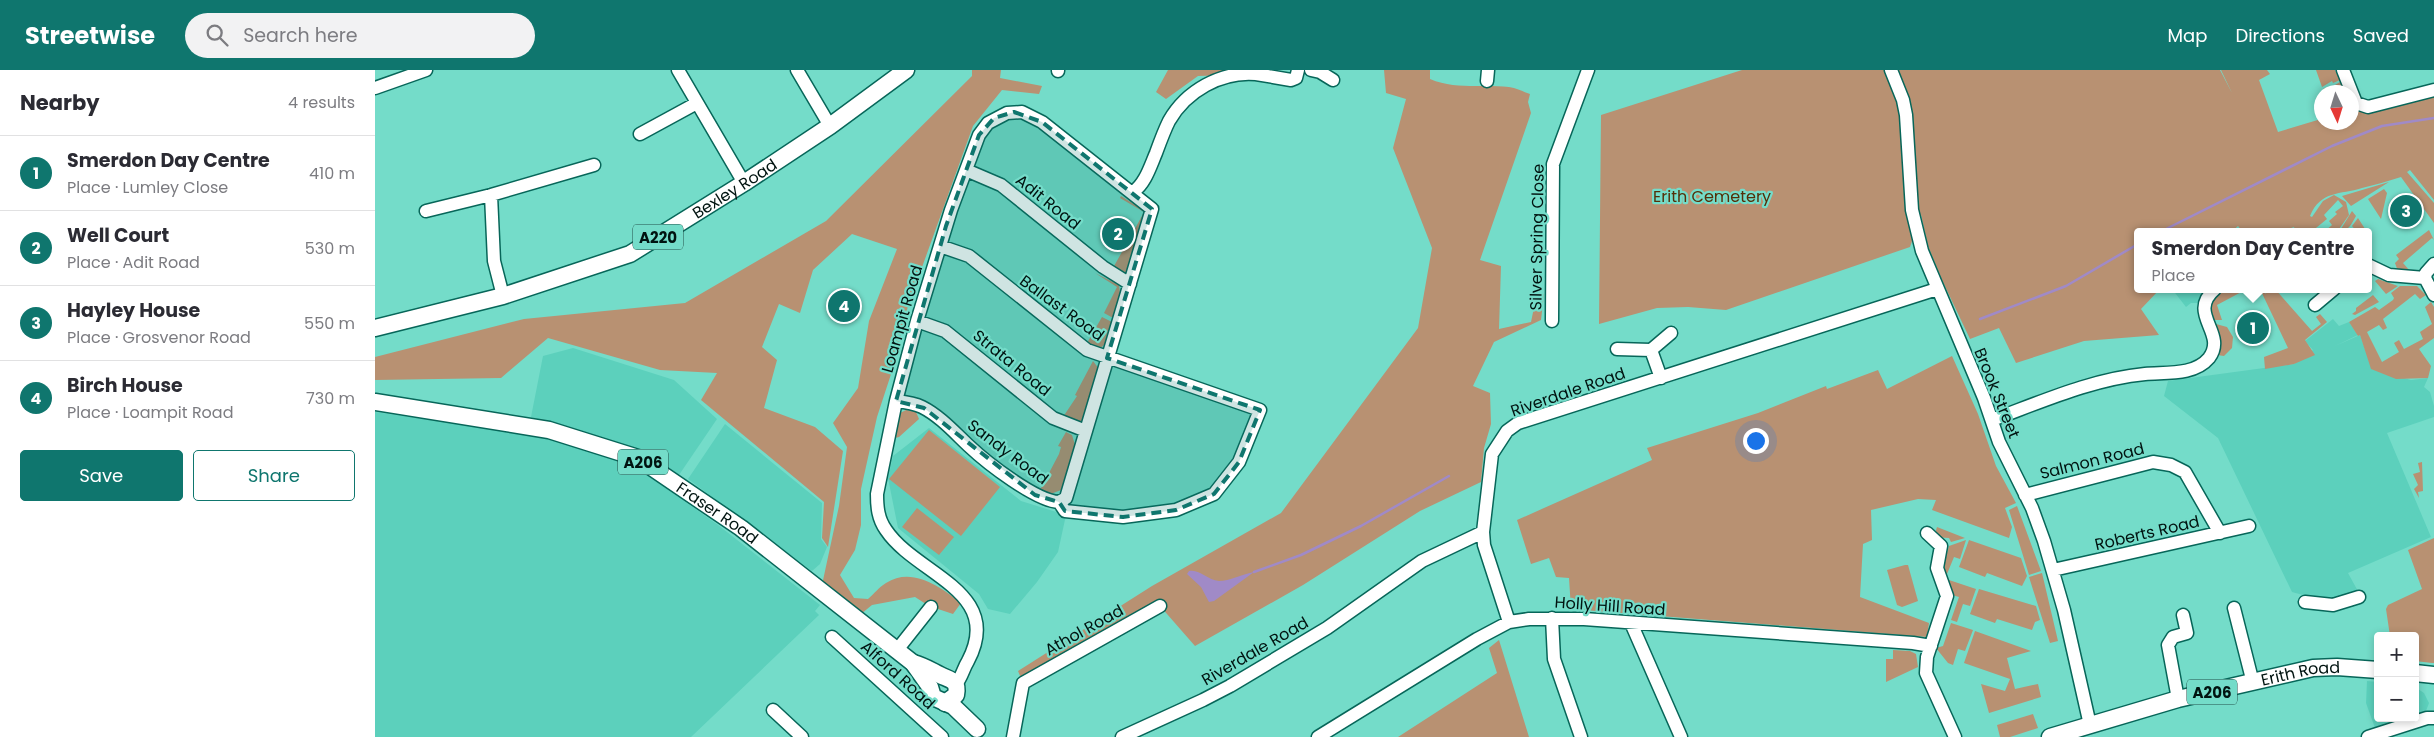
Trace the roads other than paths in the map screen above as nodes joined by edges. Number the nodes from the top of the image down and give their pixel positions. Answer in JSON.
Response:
{"nodes":[{"id":1,"x":426,"y":70,"type":"edge"},
{"id":2,"x":678,"y":70,"type":"edge"},
{"id":3,"x":797,"y":70,"type":"edge"},
{"id":4,"x":906,"y":70,"type":"edge"},
{"id":5,"x":1298,"y":70,"type":"edge"},
{"id":6,"x":1311,"y":70,"type":"edge"},
{"id":7,"x":1588,"y":70,"type":"edge"},
{"id":8,"x":1891,"y":70,"type":"edge"},
{"id":9,"x":2343,"y":70,"type":"edge"},
{"id":10,"x":1333,"y":80,"type":"dead end"},
{"id":11,"x":375,"y":88,"type":"edge"},
{"id":12,"x":2434,"y":90,"type":"edge"},
{"id":13,"x":697,"y":103,"type":"junction"},
{"id":14,"x":830,"y":126,"type":"junction"},
{"id":15,"x":640,"y":134,"type":"dead end"},
{"id":16,"x":595,"y":165,"type":"dead end"},
{"id":17,"x":966,"y":170,"type":"junction"},
{"id":18,"x":744,"y":183,"type":"junction"},
{"id":19,"x":1133,"y":192,"type":"junction"},
{"id":20,"x":491,"y":195,"type":"junction"},
{"id":21,"x":426,"y":211,"type":"dead end"},
{"id":22,"x":940,"y":246,"type":"junction"},
{"id":23,"x":2434,"y":264,"type":"edge"},
{"id":24,"x":2372,"y":267,"type":"edge"},
{"id":25,"x":2425,"y":278,"type":"junction"},
{"id":26,"x":1130,"y":284,"type":"junction"},
{"id":27,"x":1937,"y":289,"type":"junction"},
{"id":28,"x":2211,"y":293,"type":"edge"},
{"id":29,"x":2329,"y":293,"type":"edge"},
{"id":30,"x":2434,"y":295,"type":"edge"},
{"id":31,"x":503,"y":296,"type":"junction"},
{"id":32,"x":2315,"y":305,"type":"dead end"},
{"id":33,"x":917,"y":321,"type":"junction"},
{"id":34,"x":1552,"y":321,"type":"dead end"},
{"id":35,"x":375,"y":328,"type":"edge"},
{"id":36,"x":1671,"y":333,"type":"dead end"},
{"id":37,"x":1617,"y":349,"type":"dead end"},
{"id":38,"x":1651,"y":350,"type":"junction"},
{"id":39,"x":1107,"y":358,"type":"junction"},
{"id":40,"x":1661,"y":378,"type":"junction"},
{"id":41,"x":896,"y":400,"type":"junction"},
{"id":42,"x":375,"y":402,"type":"edge"},
{"id":43,"x":1260,"y":410,"type":"joint"},
{"id":44,"x":1992,"y":420,"type":"junction"},
{"id":45,"x":1086,"y":431,"type":"junction"},
{"id":46,"x":2025,"y":496,"type":"junction"},
{"id":47,"x":1059,"y":502,"type":"junction"},
{"id":48,"x":2249,"y":526,"type":"dead end"},
{"id":49,"x":1483,"y":532,"type":"junction"},
{"id":50,"x":1927,"y":533,"type":"dead end"},
{"id":51,"x":2220,"y":533,"type":"junction"},
{"id":52,"x":2053,"y":570,"type":"junction"},
{"id":53,"x":2359,"y":597,"type":"dead end"},
{"id":54,"x":2305,"y":602,"type":"dead end"},
{"id":55,"x":1160,"y":606,"type":"dead end"},
{"id":56,"x":931,"y":607,"type":"dead end"},
{"id":57,"x":2234,"y":608,"type":"dead end"},
{"id":58,"x":2183,"y":615,"type":"dead end"},
{"id":59,"x":1552,"y":618,"type":"junction"},
{"id":60,"x":1509,"y":622,"type":"junction"},
{"id":61,"x":1631,"y":623,"type":"junction"},
{"id":62,"x":832,"y":637,"type":"dead end"},
{"id":63,"x":1931,"y":646,"type":"junction"},
{"id":64,"x":897,"y":650,"type":"junction"},
{"id":65,"x":2374,"y":670,"type":"edge"},
{"id":66,"x":2419,"y":673,"type":"edge"},
{"id":67,"x":2434,"y":674,"type":"edge"},
{"id":68,"x":2253,"y":683,"type":"junction"},
{"id":69,"x":946,"y":687,"type":"junction"},
{"id":70,"x":2179,"y":700,"type":"junction"},
{"id":71,"x":773,"y":710,"type":"dead end"},
{"id":72,"x":2434,"y":718,"type":"edge"},
{"id":73,"x":2090,"y":725,"type":"junction"},
{"id":74,"x":980,"y":733,"type":"edge"},
{"id":75,"x":803,"y":737,"type":"edge"},
{"id":76,"x":942,"y":737,"type":"edge"},
{"id":77,"x":1013,"y":737,"type":"edge"},
{"id":78,"x":1122,"y":737,"type":"edge"},
{"id":79,"x":1319,"y":737,"type":"edge"},
{"id":80,"x":1581,"y":737,"type":"edge"},
{"id":81,"x":1681,"y":737,"type":"edge"},
{"id":82,"x":1955,"y":737,"type":"edge"},
{"id":83,"x":2050,"y":737,"type":"edge"},
{"id":84,"x":2369,"y":737,"type":"edge"}],
"edges":[{"from":1,"to":11,"type":"street"},
{"from":2,"to":13,"type":"street"},
{"from":3,"to":14,"type":"street"},
{"from":4,"to":14,"type":"main road","name":"Bexley Road","number":"A220"},
{"from":5,"to":19,"type":"street"},
{"from":6,"to":10,"type":"street"},
{"from":7,"to":34,"type":"street","name":"Silver Spring Close"},
{"from":8,"to":27,"type":"street","name":"Brook Street"},
{"from":9,"to":12,"type":"street"},
{"from":13,"to":15,"type":"street"},
{"from":13,"to":18,"type":"street"},
{"from":14,"to":18,"type":"main road","name":"Bexley Road","number":"A220"},
{"from":16,"to":20,"type":"street"},
{"from":17,"to":19,"type":"street","name":"Loampit Road"},
{"from":17,"to":22,"type":"street","name":"Loampit Road"},
{"from":17,"to":26,"type":"street","name":"Adit Road"},
{"from":18,"to":31,"type":"main road","name":"Bexley Road","number":"A220"},
{"from":19,"to":26,"type":"street","name":"Loampit Road"},
{"from":20,"to":21,"type":"street"},
{"from":20,"to":31,"type":"street"},
{"from":22,"to":33,"type":"street","name":"Loampit Road"},
{"from":22,"to":39,"type":"street","name":"Ballast Road"},
{"from":23,"to":25,"type":"street"},
{"from":24,"to":25,"type":"street"},
{"from":25,"to":30,"type":"street"},
{"from":26,"to":39,"type":"street"},
{"from":27,"to":40,"type":"street","name":"Riverdale Road"},
{"from":27,"to":44,"type":"street","name":"Brook Street"},
{"from":28,"to":44,"type":"street"},
{"from":29,"to":32,"type":"street"},
{"from":31,"to":35,"type":"main road","name":"Bexley Road","number":"A220"},
{"from":33,"to":41,"type":"street","name":"Loampit Road"},
{"from":33,"to":45,"type":"street","name":"Strata Road"},
{"from":36,"to":38,"type":"street"},
{"from":37,"to":38,"type":"street"},
{"from":38,"to":40,"type":"street"},
{"from":39,"to":43,"type":"street","name":"Ballast Road"},
{"from":39,"to":45,"type":"street"},
{"from":40,"to":49,"type":"street","name":"Riverdale Road"},
{"from":41,"to":47,"type":"street","name":"Sandy Road"},
{"from":41,"to":69,"type":"street","name":"Loampit Road"},
{"from":42,"to":64,"type":"main road","name":"Fraser Road","number":"A206"},
{"from":43,"to":47,"type":"street","name":"Sandy Road"},
{"from":44,"to":46,"type":"street","name":"Brook Street"},
{"from":45,"to":47,"type":"street"},
{"from":46,"to":51,"type":"street","name":"Salmon Road"},
{"from":46,"to":52,"type":"street","name":"Brook Street"},
{"from":48,"to":51,"type":"street","name":"Roberts Road"},
{"from":49,"to":60,"type":"street"},
{"from":49,"to":78,"type":"street","name":"Riverdale Road"},
{"from":50,"to":63,"type":"street"},
{"from":51,"to":52,"type":"street","name":"Roberts Road"},
{"from":52,"to":73,"type":"street","name":"Brook Street"},
{"from":53,"to":54,"type":"street"},
{"from":55,"to":77,"type":"street","name":"Athol Road"},
{"from":56,"to":64,"type":"street"},
{"from":57,"to":68,"type":"street"},
{"from":58,"to":70,"type":"street"},
{"from":59,"to":60,"type":"street","name":"Holly Hill Road"},
{"from":59,"to":61,"type":"street","name":"Holly Hill Road"},
{"from":59,"to":80,"type":"street"},
{"from":60,"to":79,"type":"street","name":"Holly Hill Road"},
{"from":61,"to":63,"type":"street","name":"Holly Hill Road"},
{"from":61,"to":81,"type":"street"},
{"from":62,"to":76,"type":"street","name":"Alford Road"},
{"from":63,"to":82,"type":"street"},
{"from":64,"to":69,"type":"main road","name":"Fraser Road","number":"A206"},
{"from":65,"to":68,"type":"main road","name":"Erith Road","number":"A206"},
{"from":66,"to":67,"type":"main road"},
{"from":68,"to":70,"type":"main road","name":"Erith Road","number":"A206"},
{"from":69,"to":74,"type":"main road","name":"Fraser Road","number":"A206"},
{"from":70,"to":73,"type":"main road","name":"Erith Road","number":"A206"},
{"from":71,"to":75,"type":"street"},
{"from":72,"to":84,"type":"street"},
{"from":73,"to":83,"type":"main road","name":"Erith Road","number":"A206"}]}
